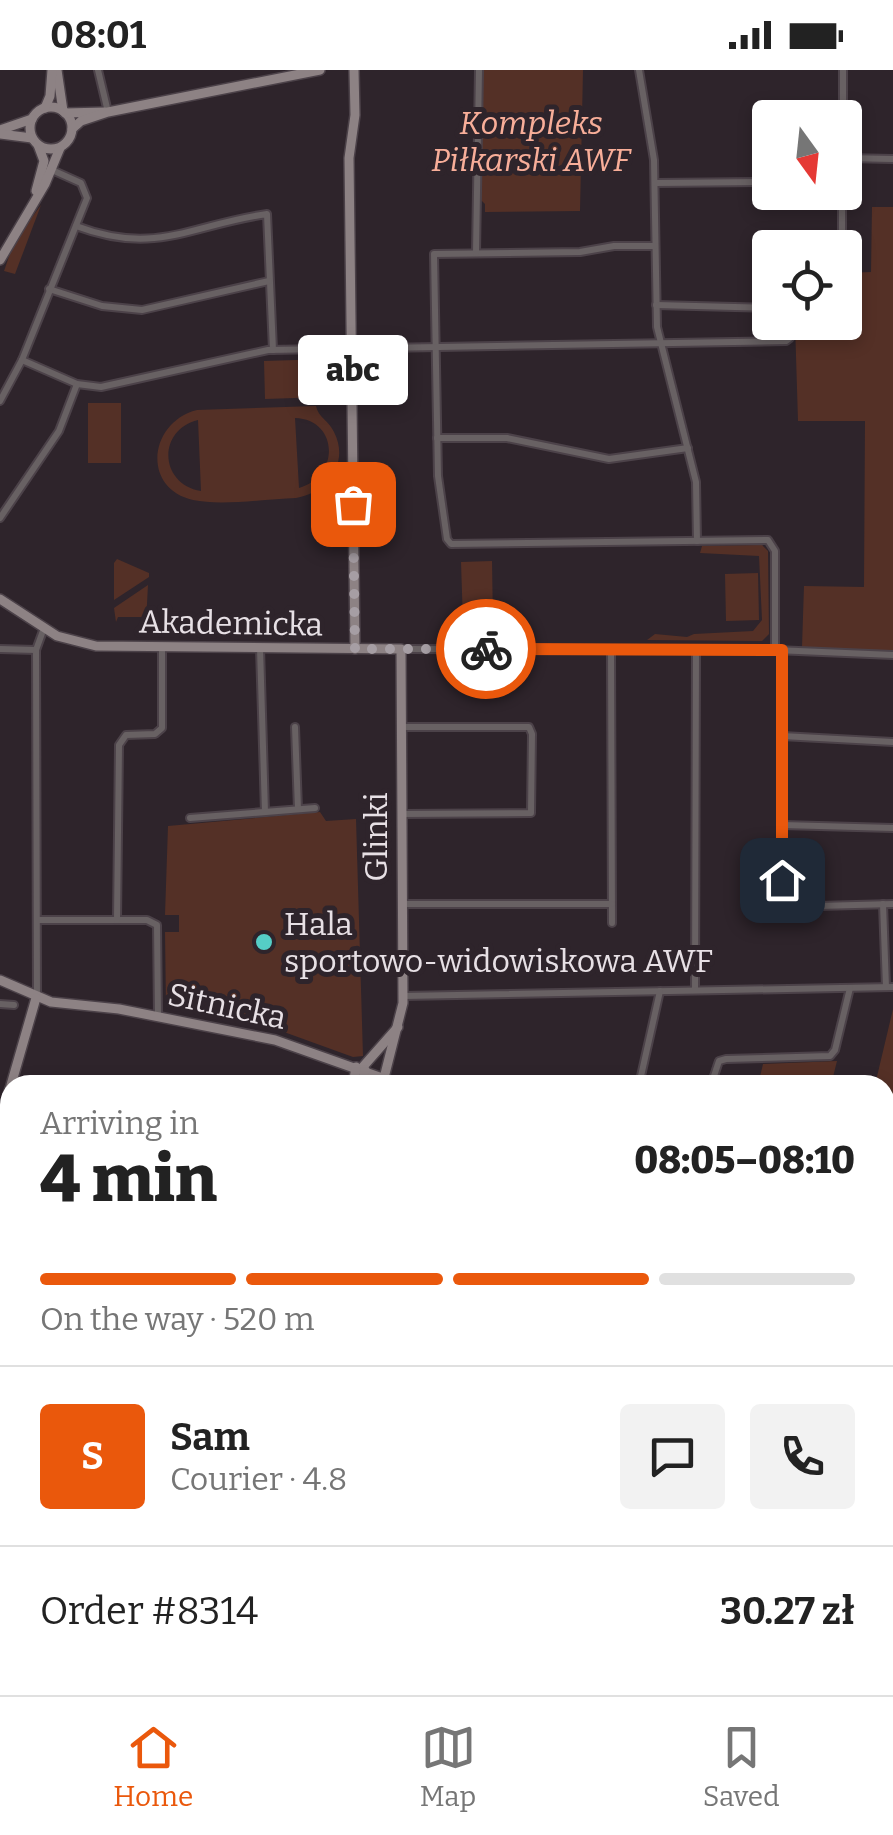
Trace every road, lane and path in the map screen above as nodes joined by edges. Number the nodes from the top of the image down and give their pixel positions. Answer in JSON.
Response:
{"nodes":[{"id":1,"x":54,"y":70,"type":"edge"},
{"id":2,"x":98,"y":70,"type":"edge"},
{"id":3,"x":320,"y":70,"type":"edge"},
{"id":4,"x":354,"y":70,"type":"edge"},
{"id":5,"x":479,"y":70,"type":"edge"},
{"id":6,"x":638,"y":70,"type":"edge"},
{"id":7,"x":843,"y":70,"type":"edge"},
{"id":8,"x":842,"y":100,"type":"edge"},
{"id":9,"x":45,"y":108,"type":"junction"},
{"id":10,"x":64,"y":112,"type":"junction"},
{"id":11,"x":108,"y":112,"type":"junction"},
{"id":12,"x":32,"y":119,"type":"junction"},
{"id":13,"x":72,"y":129,"type":"junction"},
{"id":14,"x":0,"y":132,"type":"edge"},
{"id":15,"x":35,"y":142,"type":"junction"},
{"id":16,"x":62,"y":146,"type":"junction"},
{"id":17,"x":862,"y":158,"type":"edge"},
{"id":18,"x":893,"y":159,"type":"edge"},
{"id":19,"x":52,"y":170,"type":"junction"},
{"id":20,"x":752,"y":182,"type":"edge"},
{"id":21,"x":655,"y":183,"type":"junction"},
{"id":22,"x":34,"y":198,"type":"junction"},
{"id":23,"x":76,"y":226,"type":"junction"},
{"id":24,"x":655,"y":246,"type":"junction"},
{"id":25,"x":476,"y":253,"type":"junction"},
{"id":26,"x":0,"y":260,"type":"edge"},
{"id":27,"x":269,"y":281,"type":"junction"},
{"id":28,"x":49,"y":289,"type":"junction"},
{"id":29,"x":656,"y":305,"type":"junction"},
{"id":30,"x":752,"y":308,"type":"edge"},
{"id":31,"x":783,"y":340,"type":"edge"},
{"id":32,"x":660,"y":344,"type":"junction"},
{"id":33,"x":435,"y":348,"type":"junction"},
{"id":34,"x":352,"y":349,"type":"junction"},
{"id":35,"x":273,"y":350,"type":"junction"},
{"id":36,"x":22,"y":360,"type":"junction"},
{"id":37,"x":78,"y":384,"type":"junction"},
{"id":38,"x":0,"y":400,"type":"edge"},
{"id":39,"x":437,"y":438,"type":"junction"},
{"id":40,"x":688,"y":448,"type":"junction"},
{"id":41,"x":0,"y":518,"type":"edge"},
{"id":42,"x":697,"y":541,"type":"junction"},
{"id":43,"x":0,"y":600,"type":"edge"},
{"id":44,"x":44,"y":628,"type":"junction"},
{"id":45,"x":162,"y":647,"type":"junction"},
{"id":46,"x":260,"y":648,"type":"junction"},
{"id":47,"x":0,"y":649,"type":"edge"},
{"id":48,"x":355,"y":649,"type":"junction"},
{"id":49,"x":401,"y":649,"type":"junction"},
{"id":50,"x":36,"y":650,"type":"junction"},
{"id":51,"x":612,"y":650,"type":"junction"},
{"id":52,"x":696,"y":650,"type":"junction"},
{"id":53,"x":778,"y":650,"type":"junction"},
{"id":54,"x":893,"y":655,"type":"edge"},
{"id":55,"x":402,"y":727,"type":"junction"},
{"id":56,"x":294,"y":728,"type":"dead end"},
{"id":57,"x":782,"y":736,"type":"junction"},
{"id":58,"x":893,"y":742,"type":"edge"},
{"id":59,"x":315,"y":808,"type":"dead end"},
{"id":60,"x":298,"y":809,"type":"junction"},
{"id":61,"x":265,"y":812,"type":"junction"},
{"id":62,"x":402,"y":814,"type":"junction"},
{"id":63,"x":190,"y":818,"type":"dead end"},
{"id":64,"x":782,"y":826,"type":"junction"},
{"id":65,"x":893,"y":828,"type":"edge"},
{"id":66,"x":747,"y":902,"type":"dead end"},
{"id":67,"x":402,"y":904,"type":"junction"},
{"id":68,"x":611,"y":904,"type":"junction"},
{"id":69,"x":883,"y":904,"type":"junction"},
{"id":70,"x":893,"y":904,"type":"edge"},
{"id":71,"x":781,"y":907,"type":"junction"},
{"id":72,"x":38,"y":920,"type":"junction"},
{"id":73,"x":117,"y":920,"type":"junction"},
{"id":74,"x":612,"y":923,"type":"dead end"},
{"id":75,"x":0,"y":980,"type":"edge"},
{"id":76,"x":850,"y":987,"type":"junction"},
{"id":77,"x":890,"y":987,"type":"edge"},
{"id":78,"x":695,"y":990,"type":"junction"},
{"id":79,"x":660,"y":992,"type":"junction"},
{"id":80,"x":403,"y":996,"type":"junction"},
{"id":81,"x":36,"y":998,"type":"junction"},
{"id":82,"x":0,"y":1004,"type":"edge"},
{"id":83,"x":14,"y":1005,"type":"dead end"},
{"id":84,"x":158,"y":1016,"type":"junction"},
{"id":85,"x":399,"y":1024,"type":"junction"},
{"id":86,"x":361,"y":1069,"type":"junction"},
{"id":87,"x":13,"y":1075,"type":"edge"},
{"id":88,"x":358,"y":1075,"type":"edge"},
{"id":89,"x":361,"y":1075,"type":"edge"},
{"id":90,"x":376,"y":1075,"type":"edge"},
{"id":91,"x":385,"y":1075,"type":"edge"},
{"id":92,"x":641,"y":1075,"type":"edge"},
{"id":93,"x":714,"y":1075,"type":"edge"}],
"edges":[{"from":1,"to":9,"type":"street"},
{"from":1,"to":10,"type":"street"},
{"from":2,"to":11,"type":"street"},
{"from":3,"to":11,"type":"street"},
{"from":4,"to":34,"type":"street"},
{"from":5,"to":25,"type":"street"},
{"from":6,"to":21,"type":"street"},
{"from":7,"to":8,"type":"street"},
{"from":9,"to":10,"type":"street"},
{"from":9,"to":12,"type":"street"},
{"from":10,"to":11,"type":"street"},
{"from":10,"to":13,"type":"street"},
{"from":11,"to":13,"type":"street"},
{"from":12,"to":14,"type":"street"},
{"from":12,"to":15,"type":"street"},
{"from":13,"to":16,"type":"street"},
{"from":14,"to":15,"type":"street"},
{"from":15,"to":16,"type":"street"},
{"from":15,"to":22,"type":"street"},
{"from":16,"to":19,"type":"street"},
{"from":17,"to":18,"type":"street"},
{"from":19,"to":22,"type":"street"},
{"from":19,"to":23,"type":"street"},
{"from":20,"to":21,"type":"street"},
{"from":21,"to":24,"type":"street"},
{"from":22,"to":26,"type":"street"},
{"from":23,"to":27,"type":"street"},
{"from":23,"to":28,"type":"street"},
{"from":24,"to":25,"type":"street"},
{"from":24,"to":29,"type":"street"},
{"from":25,"to":33,"type":"street"},
{"from":27,"to":28,"type":"street"},
{"from":27,"to":35,"type":"street"},
{"from":28,"to":36,"type":"street"},
{"from":29,"to":30,"type":"street"},
{"from":29,"to":32,"type":"street"},
{"from":31,"to":32,"type":"street"},
{"from":32,"to":33,"type":"street"},
{"from":32,"to":40,"type":"street"},
{"from":33,"to":34,"type":"street"},
{"from":33,"to":39,"type":"street"},
{"from":34,"to":35,"type":"street"},
{"from":34,"to":48,"type":"street"},
{"from":35,"to":37,"type":"street"},
{"from":36,"to":37,"type":"street"},
{"from":36,"to":38,"type":"street"},
{"from":37,"to":41,"type":"street"},
{"from":39,"to":40,"type":"street"},
{"from":39,"to":42,"type":"street"},
{"from":40,"to":42,"type":"street"},
{"from":42,"to":53,"type":"street"},
{"from":43,"to":44,"type":"street","name":"Akademicka"},
{"from":44,"to":45,"type":"street","name":"Akademicka"},
{"from":44,"to":50,"type":"street"},
{"from":45,"to":46,"type":"street","name":"Akademicka"},
{"from":45,"to":73,"type":"street"},
{"from":46,"to":48,"type":"street","name":"Akademicka"},
{"from":46,"to":61,"type":"street"},
{"from":47,"to":50,"type":"street"},
{"from":48,"to":49,"type":"street","name":"Akademicka"},
{"from":49,"to":51,"type":"street","name":"Akademicka"},
{"from":49,"to":55,"type":"street","name":"Glinki"},
{"from":50,"to":72,"type":"street"},
{"from":51,"to":52,"type":"street","name":"Akademicka"},
{"from":51,"to":68,"type":"street"},
{"from":52,"to":53,"type":"street","name":"Akademicka"},
{"from":52,"to":78,"type":"street"},
{"from":53,"to":54,"type":"street","name":"Akademicka"},
{"from":53,"to":57,"type":"street"},
{"from":55,"to":62,"type":"street","name":"Glinki"},
{"from":55,"to":62,"type":"street"},
{"from":56,"to":60,"type":"street"},
{"from":57,"to":58,"type":"street"},
{"from":57,"to":64,"type":"street"},
{"from":59,"to":60,"type":"street"},
{"from":60,"to":61,"type":"street"},
{"from":61,"to":63,"type":"street"},
{"from":62,"to":67,"type":"street","name":"Glinki"},
{"from":64,"to":65,"type":"street"},
{"from":64,"to":71,"type":"street"},
{"from":66,"to":71,"type":"street"},
{"from":67,"to":68,"type":"street"},
{"from":67,"to":80,"type":"street","name":"Glinki"},
{"from":68,"to":74,"type":"street"},
{"from":69,"to":70,"type":"street"},
{"from":69,"to":71,"type":"street"},
{"from":69,"to":77,"type":"street"},
{"from":72,"to":73,"type":"street"},
{"from":72,"to":81,"type":"street"},
{"from":73,"to":84,"type":"street"},
{"from":75,"to":81,"type":"street","name":"Sitnicka"},
{"from":76,"to":77,"type":"street"},
{"from":76,"to":78,"type":"street"},
{"from":76,"to":93,"type":"street"},
{"from":78,"to":79,"type":"street"},
{"from":79,"to":80,"type":"street"},
{"from":79,"to":92,"type":"street"},
{"from":80,"to":85,"type":"street","name":"Glinki"},
{"from":81,"to":84,"type":"street","name":"Sitnicka"},
{"from":81,"to":87,"type":"street"},
{"from":82,"to":83,"type":"street"},
{"from":84,"to":86,"type":"street","name":"Sitnicka"},
{"from":85,"to":86,"type":"street"},
{"from":85,"to":91,"type":"street","name":"Glinki"},
{"from":86,"to":88,"type":"street"},
{"from":86,"to":89,"type":"street"},
{"from":86,"to":90,"type":"street","name":"Sitnicka"}]}
